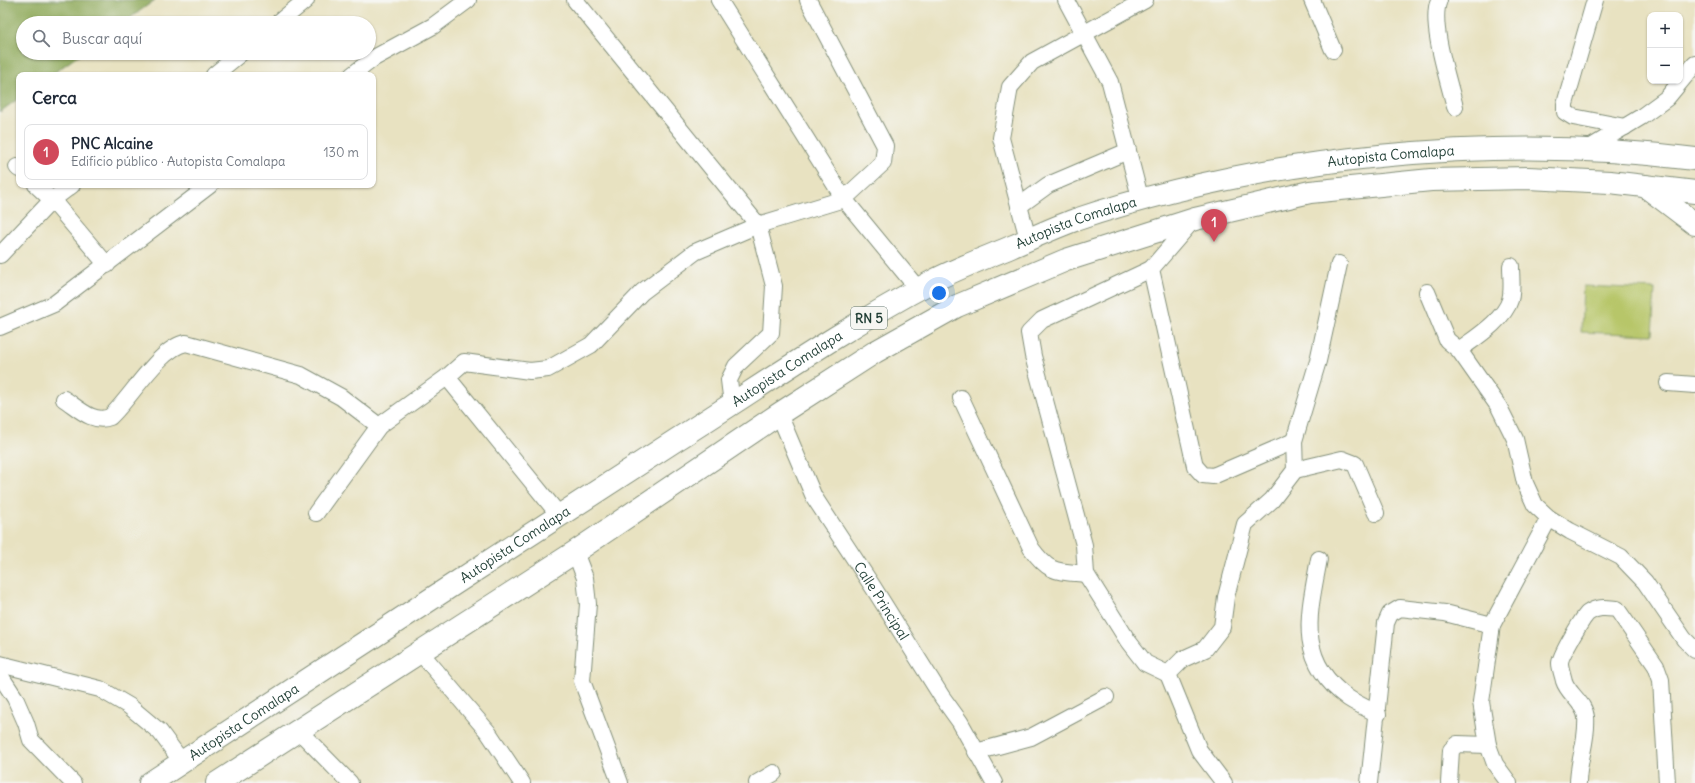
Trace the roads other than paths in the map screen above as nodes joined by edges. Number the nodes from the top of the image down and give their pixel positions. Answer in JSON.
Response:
{"nodes":[{"id":1,"x":306,"y":0,"type":"edge"},
{"id":2,"x":468,"y":0,"type":"edge"},
{"id":3,"x":575,"y":0,"type":"edge"},
{"id":4,"x":720,"y":0,"type":"edge"},
{"id":5,"x":808,"y":0,"type":"edge"},
{"id":6,"x":1066,"y":0,"type":"edge"},
{"id":7,"x":1145,"y":0,"type":"edge"},
{"id":8,"x":1312,"y":0,"type":"edge"},
{"id":9,"x":1440,"y":0,"type":"edge"},
{"id":10,"x":1595,"y":0,"type":"edge"},
{"id":11,"x":287,"y":16,"type":"edge"},
{"id":12,"x":1083,"y":34,"type":"junction"},
{"id":13,"x":1333,"y":50,"type":"dead end"},
{"id":14,"x":376,"y":57,"type":"edge"},
{"id":15,"x":232,"y":60,"type":"edge"},
{"id":16,"x":371,"y":60,"type":"edge"},
{"id":17,"x":1695,"y":64,"type":"edge"},
{"id":18,"x":218,"y":72,"type":"edge"},
{"id":19,"x":356,"y":72,"type":"edge"},
{"id":20,"x":1455,"y":108,"type":"dead end"},
{"id":21,"x":1625,"y":127,"type":"junction"},
{"id":22,"x":1588,"y":149,"type":"junction"},
{"id":23,"x":1128,"y":151,"type":"junction"},
{"id":24,"x":1695,"y":159,"type":"edge"},
{"id":25,"x":1645,"y":186,"type":"junction"},
{"id":26,"x":39,"y":188,"type":"edge"},
{"id":27,"x":68,"y":188,"type":"edge"},
{"id":28,"x":206,"y":188,"type":"edge"},
{"id":29,"x":1695,"y":192,"type":"edge"},
{"id":30,"x":844,"y":199,"type":"junction"},
{"id":31,"x":52,"y":200,"type":"junction"},
{"id":32,"x":1141,"y":201,"type":"junction"},
{"id":33,"x":1019,"y":206,"type":"junction"},
{"id":34,"x":1195,"y":219,"type":"junction"},
{"id":35,"x":1695,"y":224,"type":"edge"},
{"id":36,"x":758,"y":225,"type":"junction"},
{"id":37,"x":1028,"y":239,"type":"junction"},
{"id":38,"x":0,"y":255,"type":"edge"},
{"id":39,"x":1339,"y":264,"type":"dead end"},
{"id":40,"x":107,"y":265,"type":"junction"},
{"id":41,"x":1511,"y":266,"type":"dead end"},
{"id":42,"x":1151,"y":269,"type":"junction"},
{"id":43,"x":918,"y":289,"type":"junction"},
{"id":44,"x":1427,"y":292,"type":"dead end"},
{"id":45,"x":0,"y":327,"type":"edge"},
{"id":46,"x":1459,"y":350,"type":"junction"},
{"id":47,"x":447,"y":377,"type":"junction"},
{"id":48,"x":1668,"y":383,"type":"dead end"},
{"id":49,"x":1695,"y":385,"type":"edge"},
{"id":50,"x":961,"y":398,"type":"dead end"},
{"id":51,"x":64,"y":399,"type":"dead end"},
{"id":52,"x":732,"y":404,"type":"junction"},
{"id":53,"x":779,"y":414,"type":"junction"},
{"id":54,"x":378,"y":426,"type":"junction"},
{"id":55,"x":1294,"y":441,"type":"junction"},
{"id":56,"x":1295,"y":470,"type":"junction"},
{"id":57,"x":316,"y":513,"type":"dead end"},
{"id":58,"x":1376,"y":513,"type":"dead end"},
{"id":59,"x":559,"y":515,"type":"junction"},
{"id":60,"x":1549,"y":518,"type":"junction"},
{"id":61,"x":575,"y":552,"type":"junction"},
{"id":62,"x":1319,"y":559,"type":"dead end"},
{"id":63,"x":1086,"y":574,"type":"junction"},
{"id":64,"x":1492,"y":625,"type":"junction"},
{"id":65,"x":1695,"y":650,"type":"edge"},
{"id":66,"x":420,"y":652,"type":"junction"},
{"id":67,"x":0,"y":664,"type":"edge"},
{"id":68,"x":1168,"y":674,"type":"junction"},
{"id":69,"x":0,"y":675,"type":"edge"},
{"id":70,"x":1106,"y":697,"type":"dead end"},
{"id":71,"x":1378,"y":714,"type":"junction"},
{"id":72,"x":298,"y":730,"type":"junction"},
{"id":73,"x":1488,"y":745,"type":"junction"},
{"id":74,"x":976,"y":752,"type":"junction"},
{"id":75,"x":182,"y":762,"type":"junction"},
{"id":76,"x":774,"y":773,"type":"dead end"},
{"id":77,"x":222,"y":781,"type":"edge"},
{"id":78,"x":73,"y":783,"type":"edge"},
{"id":79,"x":150,"y":783,"type":"edge"},
{"id":80,"x":350,"y":783,"type":"edge"},
{"id":81,"x":522,"y":783,"type":"edge"},
{"id":82,"x":620,"y":783,"type":"edge"},
{"id":83,"x":757,"y":783,"type":"edge"},
{"id":84,"x":994,"y":783,"type":"edge"},
{"id":85,"x":1224,"y":783,"type":"edge"},
{"id":86,"x":1369,"y":783,"type":"edge"},
{"id":87,"x":1449,"y":783,"type":"edge"},
{"id":88,"x":1509,"y":783,"type":"edge"},
{"id":89,"x":1578,"y":783,"type":"edge"},
{"id":90,"x":1666,"y":783,"type":"edge"}],
"edges":[{"from":1,"to":11,"type":"street"},
{"from":2,"to":14,"type":"street"},
{"from":3,"to":36,"type":"street"},
{"from":4,"to":30,"type":"street"},
{"from":5,"to":30,"type":"street"},
{"from":6,"to":12,"type":"street"},
{"from":7,"to":12,"type":"street"},
{"from":8,"to":13,"type":"street"},
{"from":9,"to":20,"type":"street"},
{"from":10,"to":21,"type":"street"},
{"from":12,"to":23,"type":"street"},
{"from":12,"to":33,"type":"street"},
{"from":15,"to":18,"type":"street"},
{"from":16,"to":19,"type":"street"},
{"from":17,"to":21,"type":"street"},
{"from":21,"to":22,"type":"street"},
{"from":22,"to":24,"type":"main road","name":"Autopista Comalapa","number":"RN 5"},
{"from":22,"to":32,"type":"main road","name":"Autopista Comalapa","number":"RN 5"},
{"from":23,"to":32,"type":"street"},
{"from":23,"to":33,"type":"street"},
{"from":25,"to":29,"type":"main road","name":"Autopista Comalapa","number":"RN 5"},
{"from":25,"to":34,"type":"main road","name":"Autopista Comalapa","number":"RN 5"},
{"from":25,"to":35,"type":"main road"},
{"from":26,"to":31,"type":"street"},
{"from":27,"to":31,"type":"street"},
{"from":28,"to":40,"type":"street"},
{"from":30,"to":36,"type":"street"},
{"from":30,"to":43,"type":"street"},
{"from":31,"to":38,"type":"street"},
{"from":31,"to":40,"type":"street"},
{"from":32,"to":37,"type":"main road","name":"Autopista Comalapa","number":"RN 5"},
{"from":33,"to":37,"type":"street"},
{"from":34,"to":42,"type":"street"},
{"from":34,"to":53,"type":"main road","name":"Autopista Comalapa","number":"RN 5"},
{"from":36,"to":47,"type":"street"},
{"from":36,"to":52,"type":"street"},
{"from":37,"to":43,"type":"main road","name":"Autopista Comalapa","number":"RN 5"},
{"from":39,"to":55,"type":"street"},
{"from":40,"to":45,"type":"street"},
{"from":41,"to":46,"type":"street"},
{"from":42,"to":55,"type":"street"},
{"from":42,"to":63,"type":"street"},
{"from":43,"to":52,"type":"main road","name":"Autopista Comalapa","number":"RN 5"},
{"from":44,"to":46,"type":"street"},
{"from":46,"to":60,"type":"street"},
{"from":47,"to":54,"type":"street"},
{"from":47,"to":59,"type":"street"},
{"from":48,"to":49,"type":"street"},
{"from":50,"to":63,"type":"street"},
{"from":51,"to":54,"type":"street"},
{"from":52,"to":59,"type":"main road","name":"Autopista Comalapa","number":"RN 5"},
{"from":53,"to":61,"type":"main road","name":"Autopista Comalapa","number":"RN 5"},
{"from":53,"to":74,"type":"street","name":"Calle Principal"},
{"from":54,"to":57,"type":"street"},
{"from":55,"to":56,"type":"street"},
{"from":56,"to":58,"type":"street"},
{"from":56,"to":68,"type":"street"},
{"from":59,"to":75,"type":"main road","name":"Autopista Comalapa","number":"RN 5"},
{"from":60,"to":64,"type":"street"},
{"from":60,"to":65,"type":"street"},
{"from":61,"to":66,"type":"main road","name":"Autopista Comalapa","number":"RN 5"},
{"from":61,"to":82,"type":"street"},
{"from":62,"to":71,"type":"street"},
{"from":63,"to":68,"type":"street"},
{"from":64,"to":71,"type":"street"},
{"from":64,"to":73,"type":"street"},
{"from":66,"to":72,"type":"main road","name":"Autopista Comalapa","number":"RN 5"},
{"from":66,"to":81,"type":"street"},
{"from":67,"to":75,"type":"street"},
{"from":68,"to":85,"type":"street"},
{"from":69,"to":78,"type":"street"},
{"from":70,"to":74,"type":"street"},
{"from":71,"to":86,"type":"street"},
{"from":72,"to":77,"type":"main road","name":"Autopista Comalapa","number":"RN 5"},
{"from":72,"to":80,"type":"street"},
{"from":73,"to":87,"type":"street"},
{"from":73,"to":88,"type":"street"},
{"from":74,"to":84,"type":"street","name":"Calle Principal"},
{"from":75,"to":79,"type":"main road","name":"Autopista Comalapa","number":"RN 5"},
{"from":76,"to":83,"type":"street"},
{"from":89,"to":90,"type":"street"}]}
